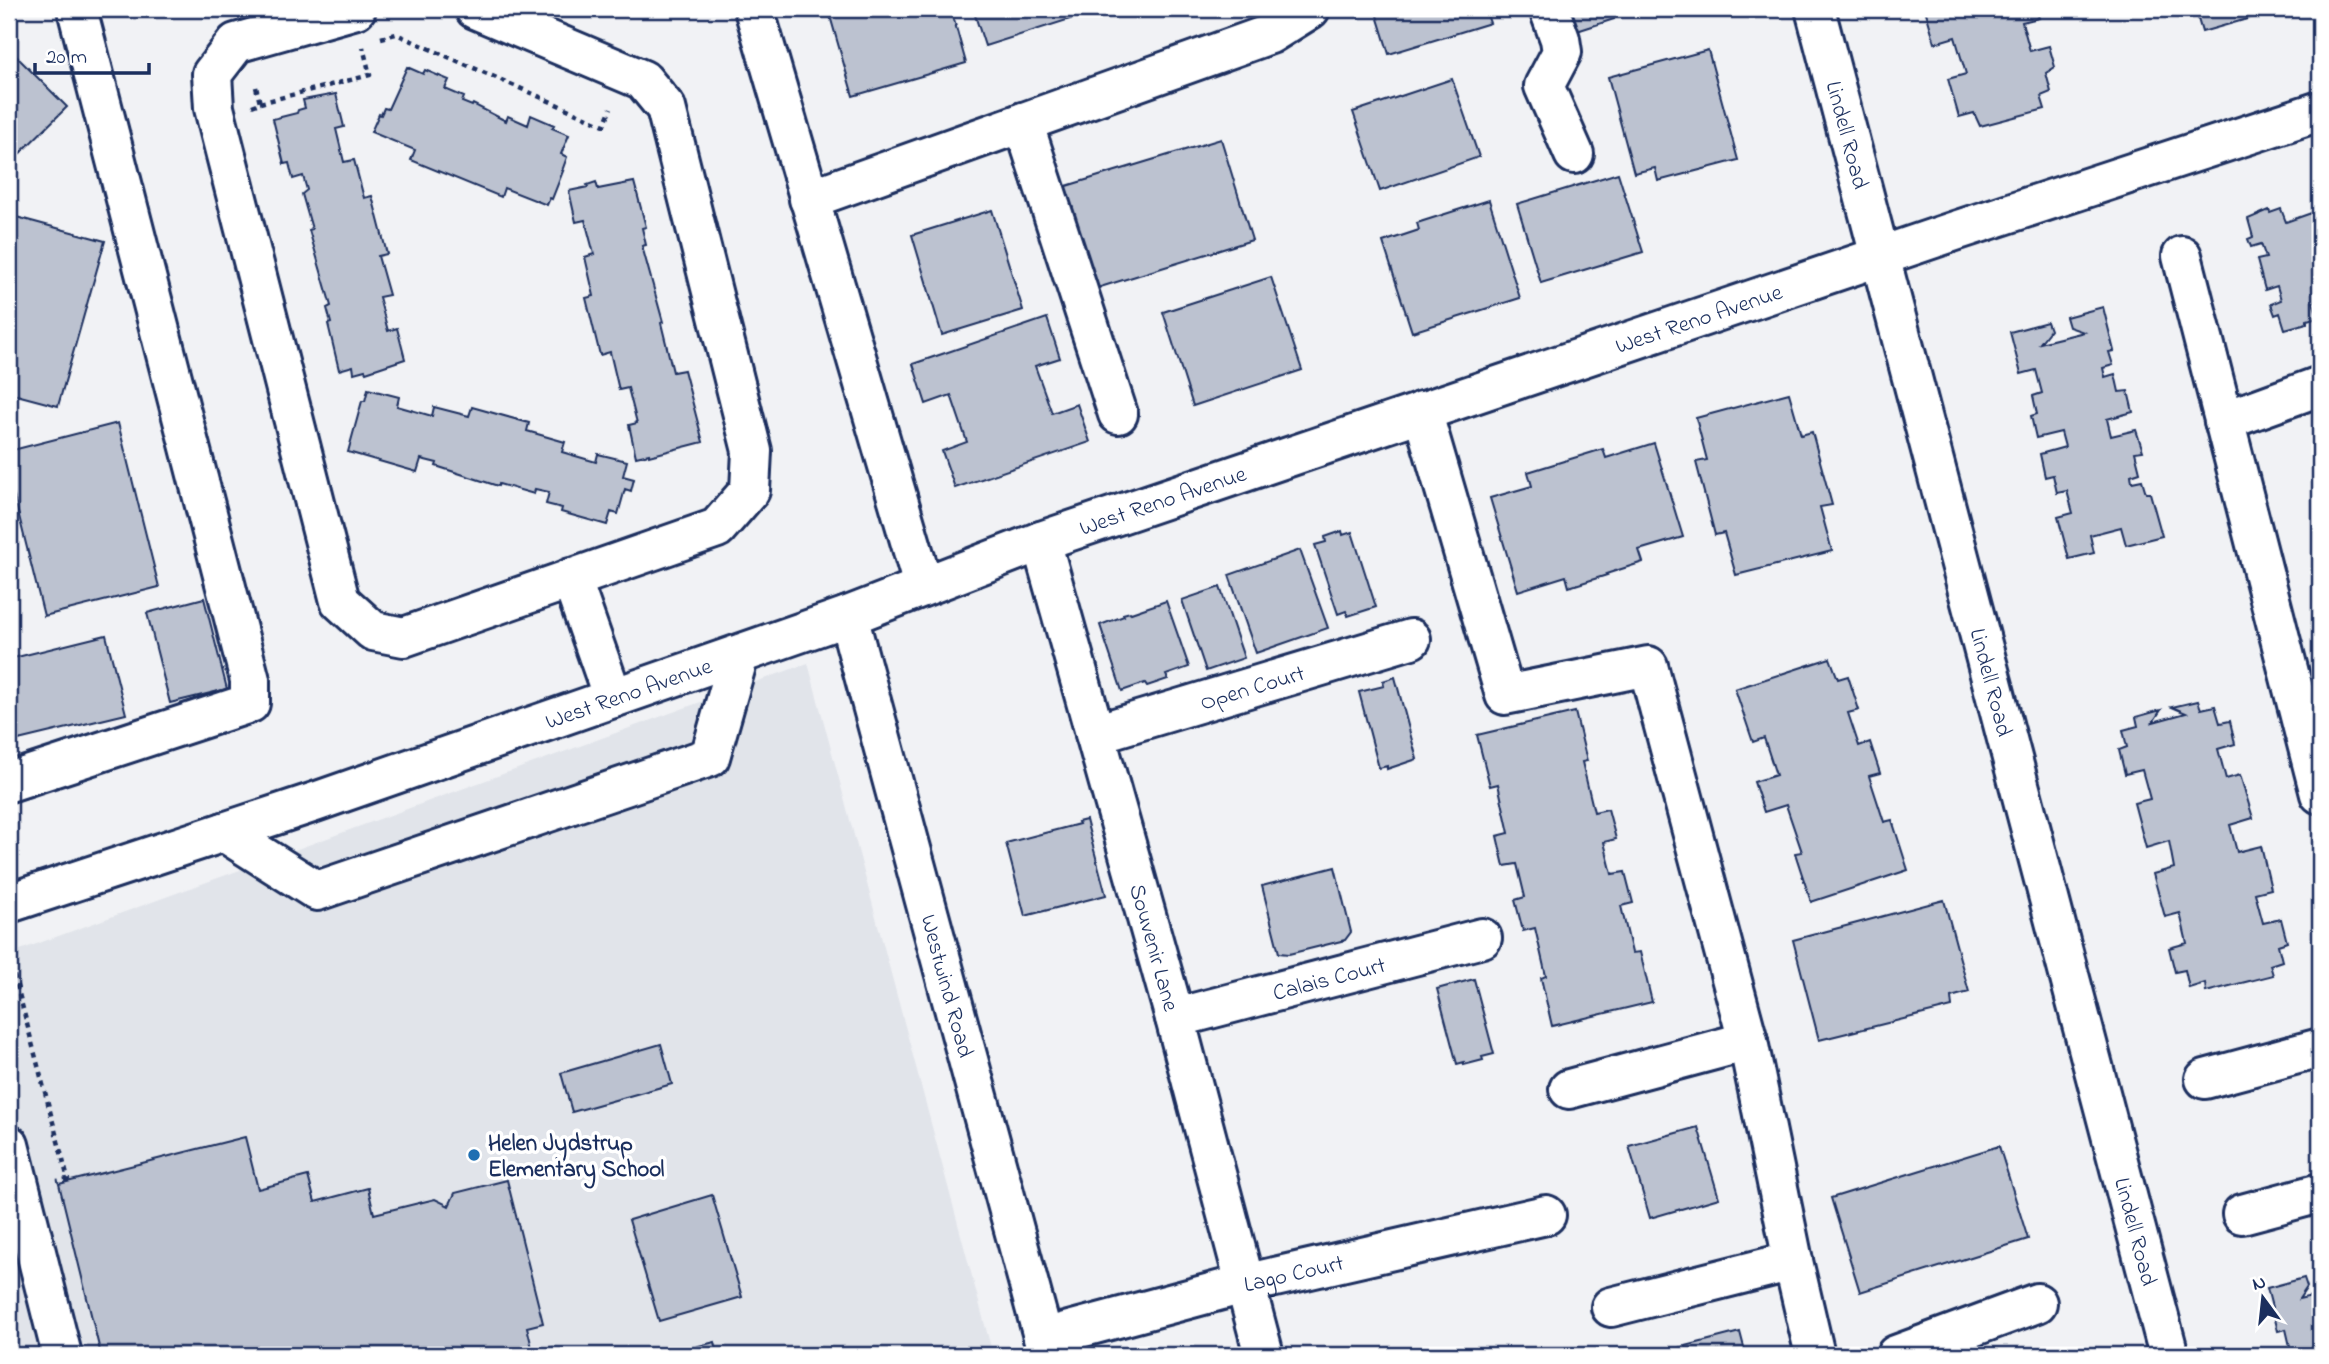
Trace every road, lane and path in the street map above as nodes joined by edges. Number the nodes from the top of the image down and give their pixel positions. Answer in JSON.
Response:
{"nodes":[{"id":1,"x":77,"y":9,"type":"edge"},
{"id":2,"x":475,"y":9,"type":"edge"},
{"id":3,"x":754,"y":9,"type":"edge"},
{"id":4,"x":1310,"y":9,"type":"edge"},
{"id":5,"x":1549,"y":9,"type":"edge"},
{"id":6,"x":1815,"y":9,"type":"edge"},
{"id":7,"x":364,"y":31,"type":"edge"},
{"id":8,"x":244,"y":40,"type":"junction"},
{"id":9,"x":260,"y":103,"type":"junction"},
{"id":10,"x":612,"y":104,"type":"dead end"},
{"id":11,"x":247,"y":107,"type":"dead end"},
{"id":12,"x":2320,"y":111,"type":"edge"},
{"id":13,"x":1023,"y":122,"type":"junction"},
{"id":14,"x":1574,"y":155,"type":"dead end"},
{"id":15,"x":809,"y":199,"type":"junction"},
{"id":16,"x":2182,"y":256,"type":"dead end"},
{"id":17,"x":1880,"y":257,"type":"junction"},
{"id":18,"x":2320,"y":386,"type":"edge"},
{"id":19,"x":1422,"y":411,"type":"junction"},
{"id":20,"x":1118,"y":414,"type":"dead end"},
{"id":21,"x":2224,"y":421,"type":"junction"},
{"id":22,"x":1041,"y":541,"type":"junction"},
{"id":23,"x":571,"y":578,"type":"junction"},
{"id":24,"x":923,"y":585,"type":"junction"},
{"id":25,"x":848,"y":616,"type":"junction"},
{"id":26,"x":1411,"y":639,"type":"dead end"},
{"id":27,"x":739,"y":655,"type":"junction"},
{"id":28,"x":613,"y":698,"type":"junction"},
{"id":29,"x":1095,"y":734,"type":"junction"},
{"id":30,"x":2318,"y":774,"type":"edge"},
{"id":31,"x":9,"y":782,"type":"edge"},
{"id":32,"x":224,"y":832,"type":"junction"},
{"id":33,"x":9,"y":903,"type":"edge"},
{"id":34,"x":1482,"y":938,"type":"dead end"},
{"id":35,"x":1175,"y":1018,"type":"junction"},
{"id":36,"x":1748,"y":1041,"type":"junction"},
{"id":37,"x":2320,"y":1048,"type":"edge"},
{"id":38,"x":2204,"y":1079,"type":"dead end"},
{"id":39,"x":1569,"y":1089,"type":"dead end"},
{"id":40,"x":9,"y":1145,"type":"edge"},
{"id":41,"x":2320,"y":1193,"type":"edge"},
{"id":42,"x":2242,"y":1214,"type":"dead end"},
{"id":43,"x":1546,"y":1215,"type":"dead end"},
{"id":44,"x":1793,"y":1261,"type":"junction"},
{"id":45,"x":1244,"y":1284,"type":"junction"},
{"id":46,"x":2037,"y":1303,"type":"dead end"},
{"id":47,"x":1611,"y":1307,"type":"dead end"},
{"id":48,"x":1046,"y":1347,"type":"edge"},
{"id":49,"x":2163,"y":1354,"type":"edge"},
{"id":50,"x":62,"y":1355,"type":"edge"},
{"id":51,"x":1264,"y":1355,"type":"edge"},
{"id":52,"x":1815,"y":1355,"type":"edge"},
{"id":53,"x":1896,"y":1355,"type":"edge"}],
"edges":[{"from":1,"to":31,"type":"street"},
{"from":2,"to":23,"type":"street"},
{"from":3,"to":15,"type":"street"},
{"from":4,"to":13,"type":"street"},
{"from":5,"to":14,"type":"street"},
{"from":6,"to":17,"type":"street","name":"Lindell Road"},
{"from":7,"to":8,"type":"street"},
{"from":7,"to":9,"type":"path"},
{"from":7,"to":10,"type":"path"},
{"from":8,"to":9,"type":"path"},
{"from":8,"to":23,"type":"street"},
{"from":9,"to":11,"type":"path"},
{"from":12,"to":17,"type":"street","name":"West Reno Avenue"},
{"from":13,"to":15,"type":"street"},
{"from":13,"to":20,"type":"street"},
{"from":15,"to":24,"type":"street"},
{"from":16,"to":21,"type":"street"},
{"from":17,"to":19,"type":"street","name":"West Reno Avenue"},
{"from":17,"to":49,"type":"street","name":"Lindell Road"},
{"from":18,"to":21,"type":"street"},
{"from":19,"to":22,"type":"street","name":"West Reno Avenue"},
{"from":19,"to":36,"type":"street"},
{"from":21,"to":30,"type":"street"},
{"from":22,"to":24,"type":"street","name":"West Reno Avenue"},
{"from":22,"to":29,"type":"street","name":"Souvenir Lane"},
{"from":23,"to":28,"type":"street"},
{"from":24,"to":25,"type":"street","name":"West Reno Avenue"},
{"from":25,"to":27,"type":"street","name":"West Reno Avenue"},
{"from":25,"to":48,"type":"street","name":"Westwind Road"},
{"from":26,"to":29,"type":"street","name":"Open Court"},
{"from":27,"to":28,"type":"street","name":"West Reno Avenue"},
{"from":27,"to":32,"type":"street"},
{"from":28,"to":32,"type":"street","name":"West Reno Avenue"},
{"from":29,"to":35,"type":"street","name":"Souvenir Lane"},
{"from":32,"to":33,"type":"street","name":"West Reno Avenue"},
{"from":34,"to":35,"type":"street","name":"Calais Court"},
{"from":35,"to":45,"type":"street","name":"Souvenir Lane"},
{"from":36,"to":39,"type":"street"},
{"from":36,"to":44,"type":"street"},
{"from":37,"to":38,"type":"street"},
{"from":40,"to":50,"type":"street"},
{"from":41,"to":42,"type":"street"},
{"from":43,"to":45,"type":"street","name":"Lago Court"},
{"from":44,"to":47,"type":"street"},
{"from":44,"to":52,"type":"street"},
{"from":45,"to":48,"type":"street","name":"Lago Court"},
{"from":45,"to":51,"type":"street","name":"Souvenir Lane"},
{"from":46,"to":53,"type":"street"}]}
